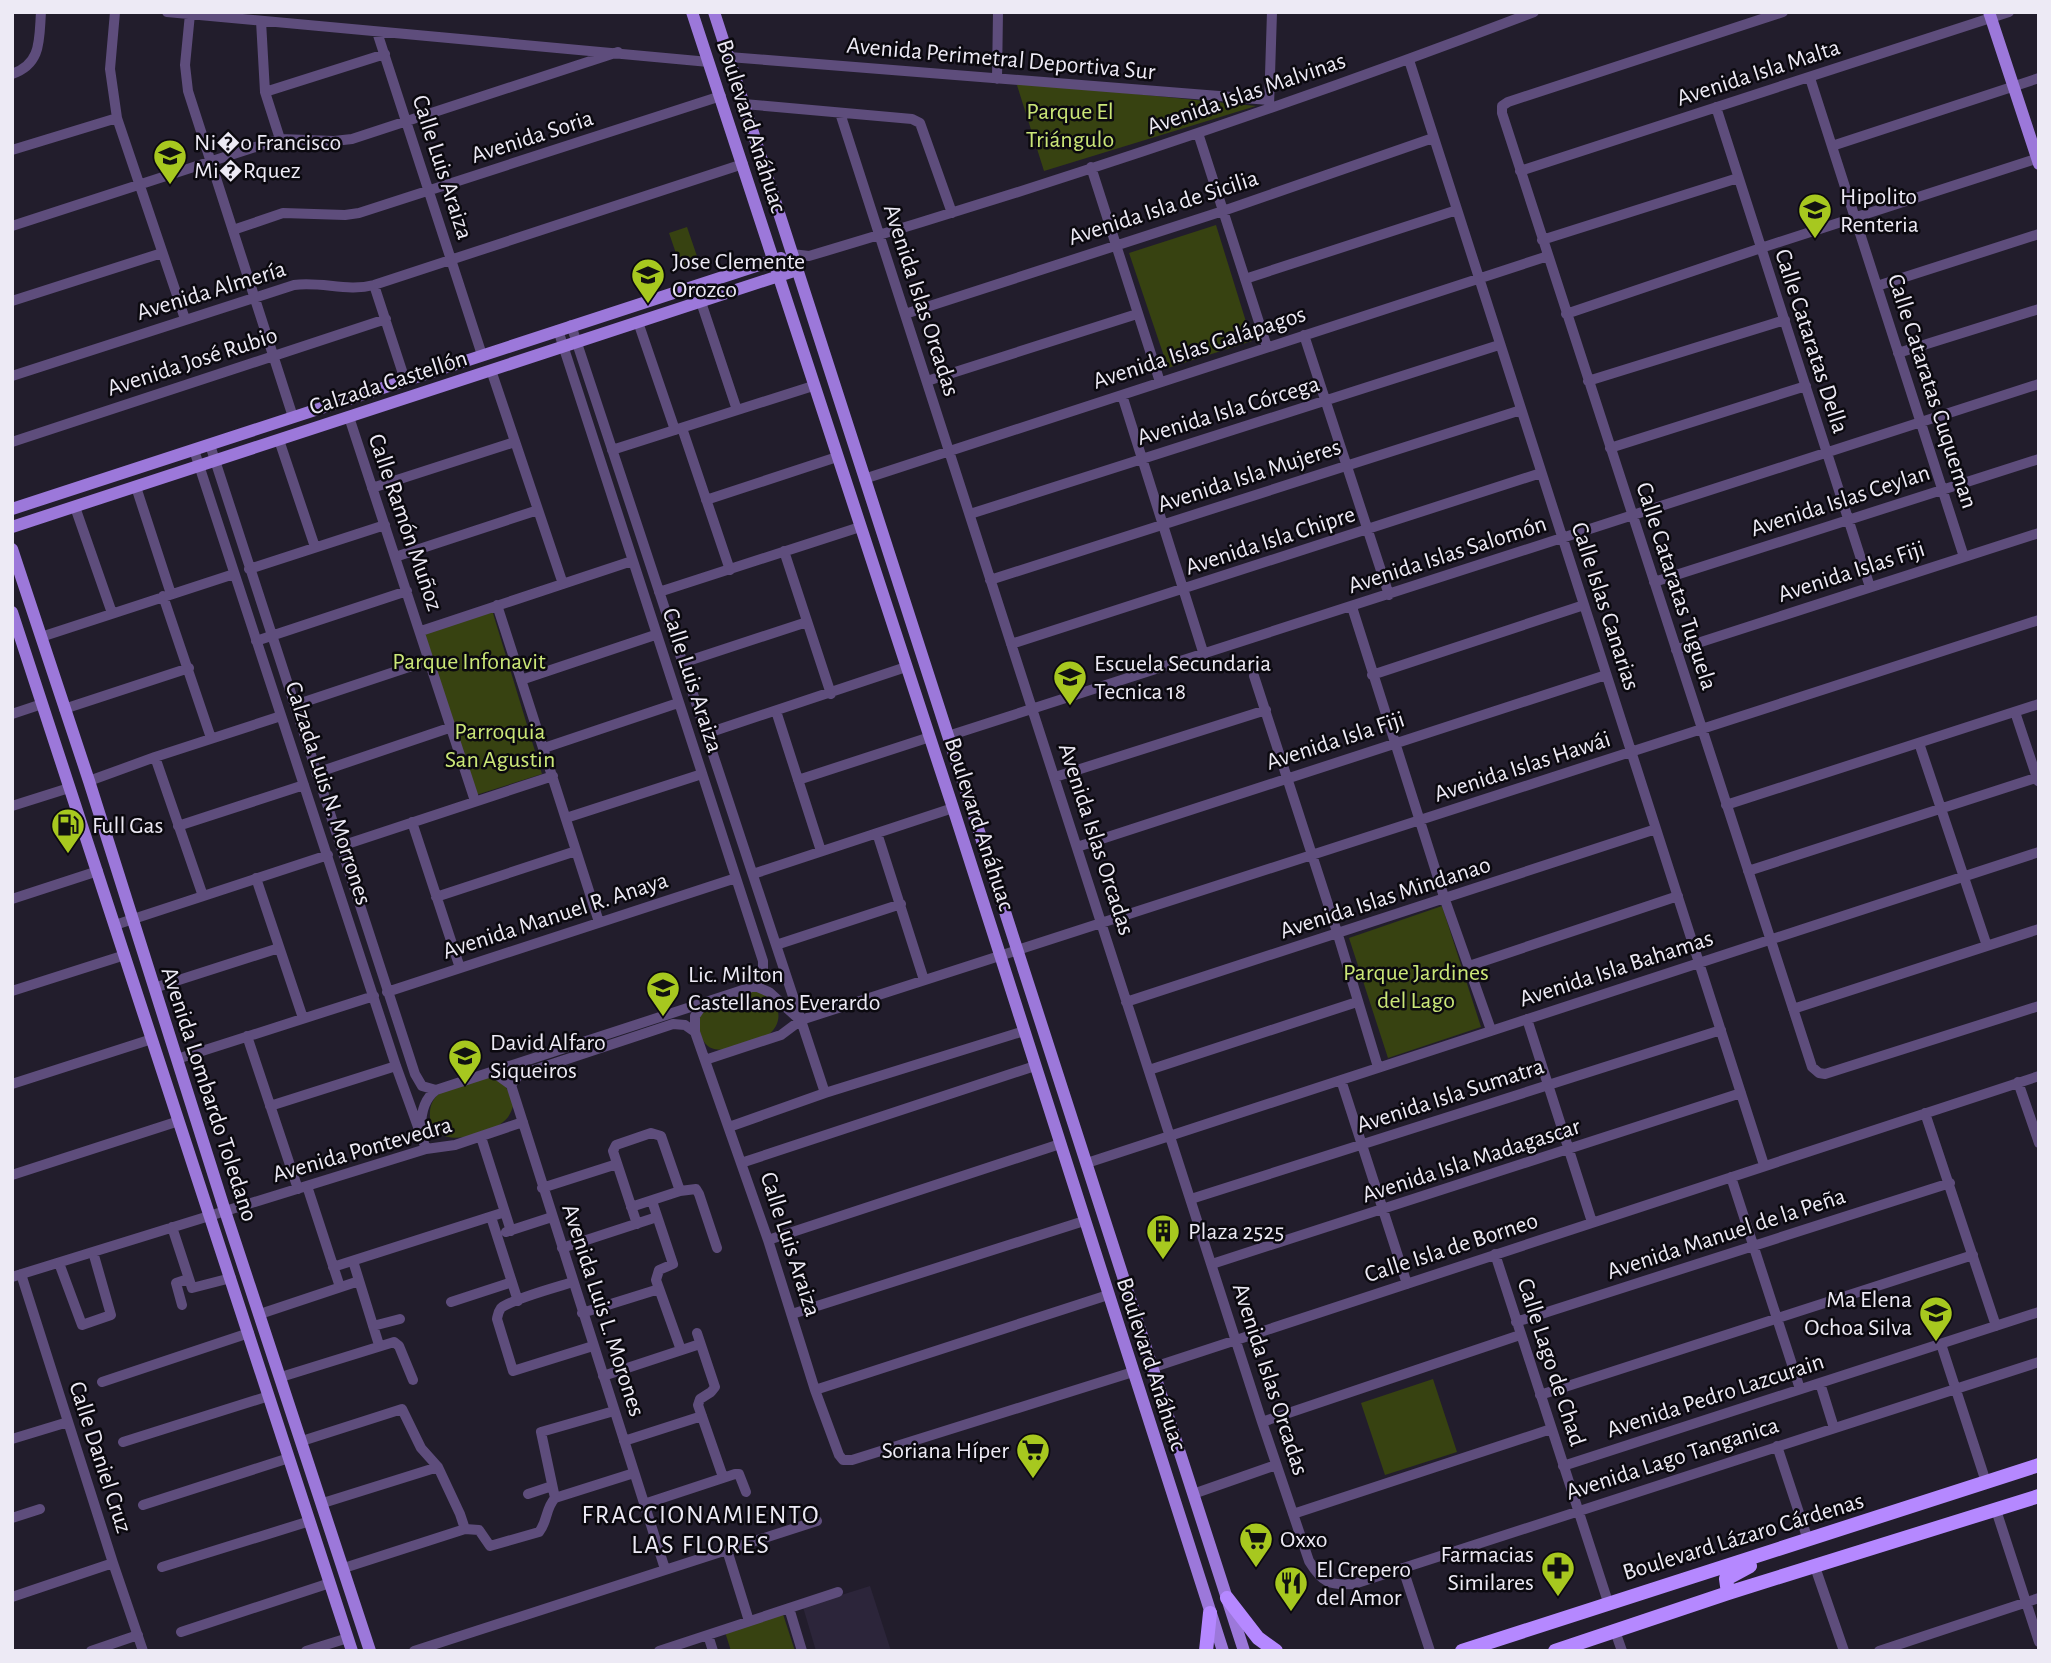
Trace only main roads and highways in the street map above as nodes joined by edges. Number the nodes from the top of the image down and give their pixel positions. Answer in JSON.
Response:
{"nodes":[{"id":1,"x":692,"y":12,"type":"edge"},
{"id":2,"x":715,"y":13,"type":"edge"},
{"id":3,"x":1990,"y":15,"type":"edge"},
{"id":4,"x":2038,"y":161,"type":"edge"},
{"id":5,"x":792,"y":254,"type":"junction"},
{"id":6,"x":773,"y":261,"type":"junction"},
{"id":7,"x":797,"y":270,"type":"junction"},
{"id":8,"x":778,"y":276,"type":"junction"},
{"id":9,"x":12,"y":509,"type":"edge"},
{"id":10,"x":12,"y":527,"type":"edge"},
{"id":11,"x":12,"y":549,"type":"edge"},
{"id":12,"x":13,"y":618,"type":"edge"},
{"id":13,"x":295,"y":1419,"type":"junction"},
{"id":14,"x":278,"y":1424,"type":"junction"},
{"id":15,"x":2039,"y":1465,"type":"edge"},
{"id":16,"x":2039,"y":1496,"type":"edge"},
{"id":17,"x":1788,"y":1546,"type":"junction"},
{"id":18,"x":1728,"y":1593,"type":"junction"},
{"id":19,"x":1227,"y":1598,"type":"junction"},
{"id":20,"x":1210,"y":1613,"type":"junction"},
{"id":21,"x":352,"y":1651,"type":"edge"},
{"id":22,"x":370,"y":1651,"type":"edge"},
{"id":23,"x":1206,"y":1651,"type":"edge"},
{"id":24,"x":1223,"y":1651,"type":"edge"},
{"id":25,"x":1244,"y":1651,"type":"edge"},
{"id":26,"x":1276,"y":1651,"type":"edge"},
{"id":27,"x":1462,"y":1651,"type":"edge"},
{"id":28,"x":1555,"y":1651,"type":"edge"}],
"edges":[{"from":1,"to":6,"type":"main road","name":"Boulevard Anáhuac"},
{"from":2,"to":5,"type":"main road","name":"Boulevard Anáhuac"},
{"from":3,"to":4,"type":"main road"},
{"from":5,"to":6,"type":"main road","name":"Calzada Castellón"},
{"from":5,"to":7,"type":"main road","name":"Boulevard Anáhuac"},
{"from":6,"to":8,"type":"main road","name":"Boulevard Anáhuac"},
{"from":6,"to":9,"type":"main road","name":"Calzada Castellón"},
{"from":7,"to":8,"type":"main road","name":"Calzada Castellón"},
{"from":7,"to":19,"type":"main road","name":"Boulevard Anáhuac"},
{"from":8,"to":10,"type":"main road","name":"Calzada Castellón"},
{"from":8,"to":20,"type":"main road","name":"Boulevard Anáhuac"},
{"from":11,"to":13,"type":"main road","name":"Avenida Lombardo Toledano"},
{"from":12,"to":14,"type":"main road","name":"Avenida Lombardo Toledano"},
{"from":13,"to":14,"type":"main road"},
{"from":13,"to":22,"type":"main road","name":"Avenida Lombardo Toledano"},
{"from":14,"to":21,"type":"main road","name":"Avenida Lombardo Toledano"},
{"from":15,"to":17,"type":"highway","name":"Boulevard Lázaro Cárdenas"},
{"from":16,"to":18,"type":"highway","name":"Boulevard Lázaro Cárdenas"},
{"from":17,"to":18,"type":"highway"},
{"from":17,"to":27,"type":"highway","name":"Boulevard Lázaro Cárdenas"},
{"from":18,"to":28,"type":"highway","name":"Boulevard Lázaro Cárdenas"},
{"from":19,"to":25,"type":"main road","name":"Boulevard Anáhuac"},
{"from":19,"to":26,"type":"highway"},
{"from":20,"to":23,"type":"highway"},
{"from":20,"to":24,"type":"main road","name":"Boulevard Anáhuac"}]}
